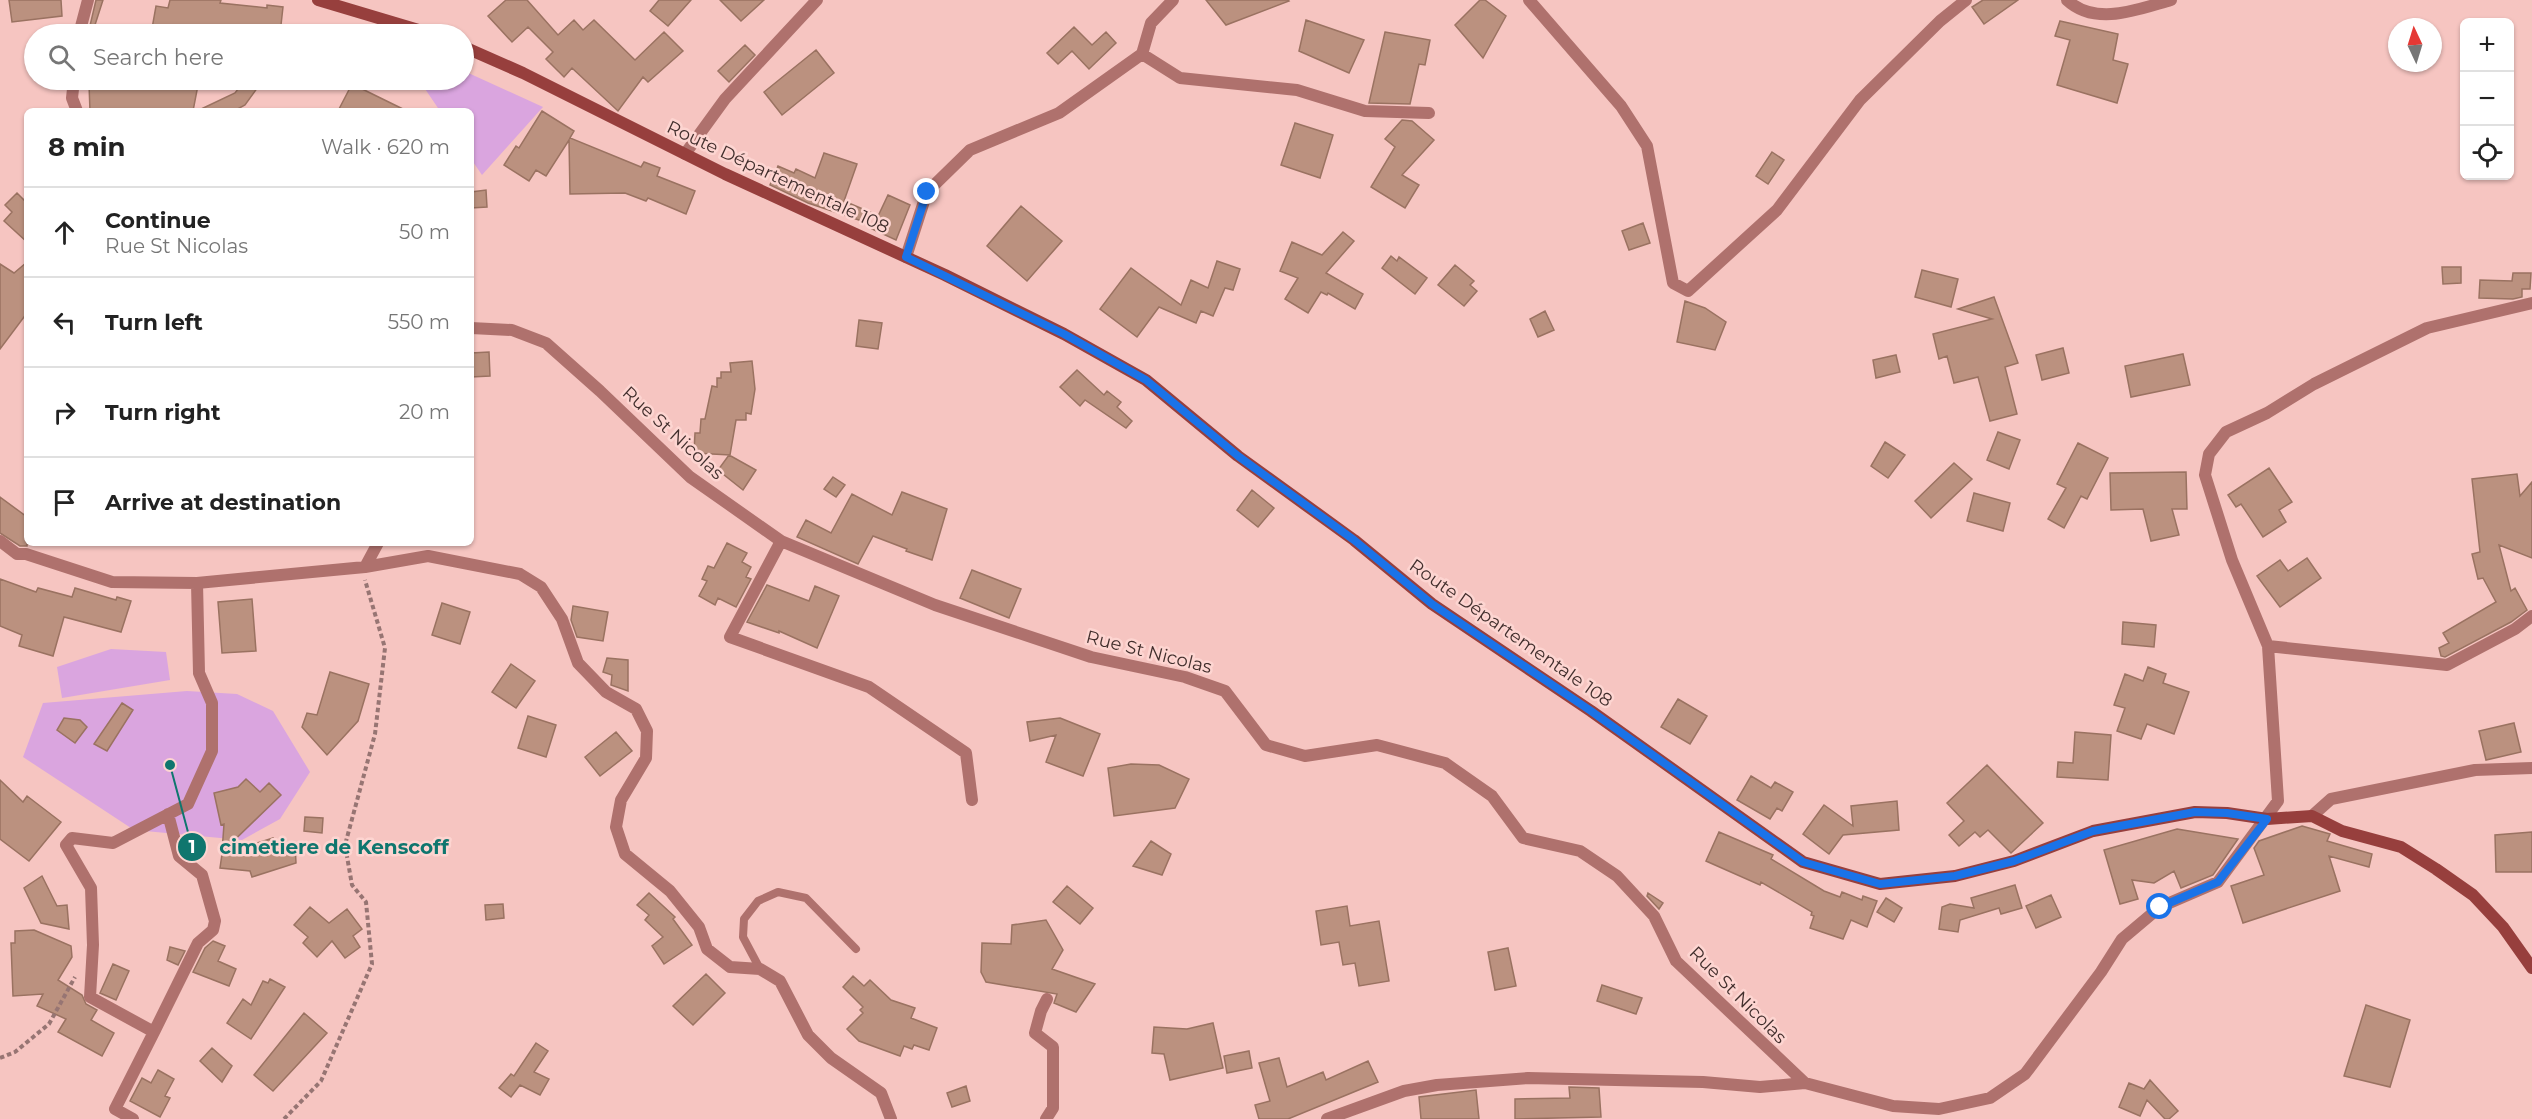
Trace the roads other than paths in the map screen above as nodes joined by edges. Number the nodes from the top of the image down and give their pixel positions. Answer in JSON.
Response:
{"nodes":[{"id":1,"x":88,"y":0,"type":"edge"},
{"id":2,"x":318,"y":0,"type":"edge"},
{"id":3,"x":817,"y":0,"type":"edge"},
{"id":4,"x":1173,"y":0,"type":"edge"},
{"id":5,"x":1530,"y":0,"type":"edge"},
{"id":6,"x":1966,"y":0,"type":"edge"},
{"id":7,"x":2067,"y":0,"type":"edge"},
{"id":8,"x":2171,"y":0,"type":"edge"},
{"id":9,"x":82,"y":24,"type":"edge"},
{"id":10,"x":398,"y":24,"type":"edge"},
{"id":11,"x":474,"y":51,"type":"edge"},
{"id":12,"x":1142,"y":54,"type":"junction"},
{"id":13,"x":73,"y":90,"type":"edge"},
{"id":14,"x":76,"y":108,"type":"edge"},
{"id":15,"x":1429,"y":113,"type":"dead end"},
{"id":16,"x":685,"y":153,"type":"junction"},
{"id":17,"x":906,"y":257,"type":"junction"},
{"id":18,"x":2532,"y":303,"type":"edge"},
{"id":19,"x":474,"y":328,"type":"edge"},
{"id":20,"x":0,"y":541,"type":"edge"},
{"id":21,"x":781,"y":541,"type":"junction"},
{"id":22,"x":376,"y":546,"type":"edge"},
{"id":23,"x":363,"y":567,"type":"junction"},
{"id":24,"x":197,"y":582,"type":"junction"},
{"id":25,"x":2532,"y":616,"type":"edge"},
{"id":26,"x":2268,"y":646,"type":"junction"},
{"id":27,"x":2532,"y":768,"type":"edge"},
{"id":28,"x":972,"y":800,"type":"dead end"},
{"id":29,"x":168,"y":814,"type":"junction"},
{"id":30,"x":2312,"y":816,"type":"junction"},
{"id":31,"x":2267,"y":819,"type":"junction"},
{"id":32,"x":856,"y":949,"type":"dead end"},
{"id":33,"x":2532,"y":968,"type":"edge"},
{"id":34,"x":760,"y":969,"type":"junction"},
{"id":35,"x":1047,"y":999,"type":"dead end"},
{"id":36,"x":154,"y":1032,"type":"junction"},
{"id":37,"x":1805,"y":1083,"type":"junction"},
{"id":38,"x":133,"y":1119,"type":"edge"},
{"id":39,"x":891,"y":1119,"type":"edge"},
{"id":40,"x":1046,"y":1119,"type":"edge"},
{"id":41,"x":1327,"y":1119,"type":"edge"}],
"edges":[{"from":1,"to":9,"type":"street"},
{"from":2,"to":10,"type":"main road"},
{"from":3,"to":16,"type":"street"},
{"from":4,"to":12,"type":"street"},
{"from":5,"to":6,"type":"street"},
{"from":7,"to":8,"type":"street"},
{"from":11,"to":16,"type":"main road","name":"Route Départementale 108"},
{"from":12,"to":15,"type":"street"},
{"from":12,"to":17,"type":"street"},
{"from":13,"to":14,"type":"street"},
{"from":16,"to":17,"type":"main road","name":"Route Départementale 108"},
{"from":17,"to":31,"type":"main road","name":"Route Départementale 108"},
{"from":18,"to":26,"type":"street","name":"Rue St Nicolas"},
{"from":19,"to":21,"type":"street","name":"Rue St Nicolas"},
{"from":20,"to":24,"type":"street"},
{"from":21,"to":28,"type":"street"},
{"from":21,"to":37,"type":"street","name":"Rue St Nicolas"},
{"from":22,"to":23,"type":"street"},
{"from":23,"to":24,"type":"street"},
{"from":23,"to":34,"type":"street"},
{"from":24,"to":29,"type":"street"},
{"from":25,"to":26,"type":"street"},
{"from":26,"to":31,"type":"street","name":"Rue St Nicolas"},
{"from":27,"to":30,"type":"street"},
{"from":29,"to":36,"type":"street"},
{"from":29,"to":36,"type":"street"},
{"from":30,"to":31,"type":"main road","name":"Route Départementale 108"},
{"from":30,"to":33,"type":"main road"},
{"from":31,"to":37,"type":"street","name":"Rue St Nicolas"},
{"from":32,"to":34,"type":"lane"},
{"from":34,"to":39,"type":"street"},
{"from":35,"to":40,"type":"street"},
{"from":36,"to":38,"type":"street"},
{"from":37,"to":41,"type":"street"}]}
